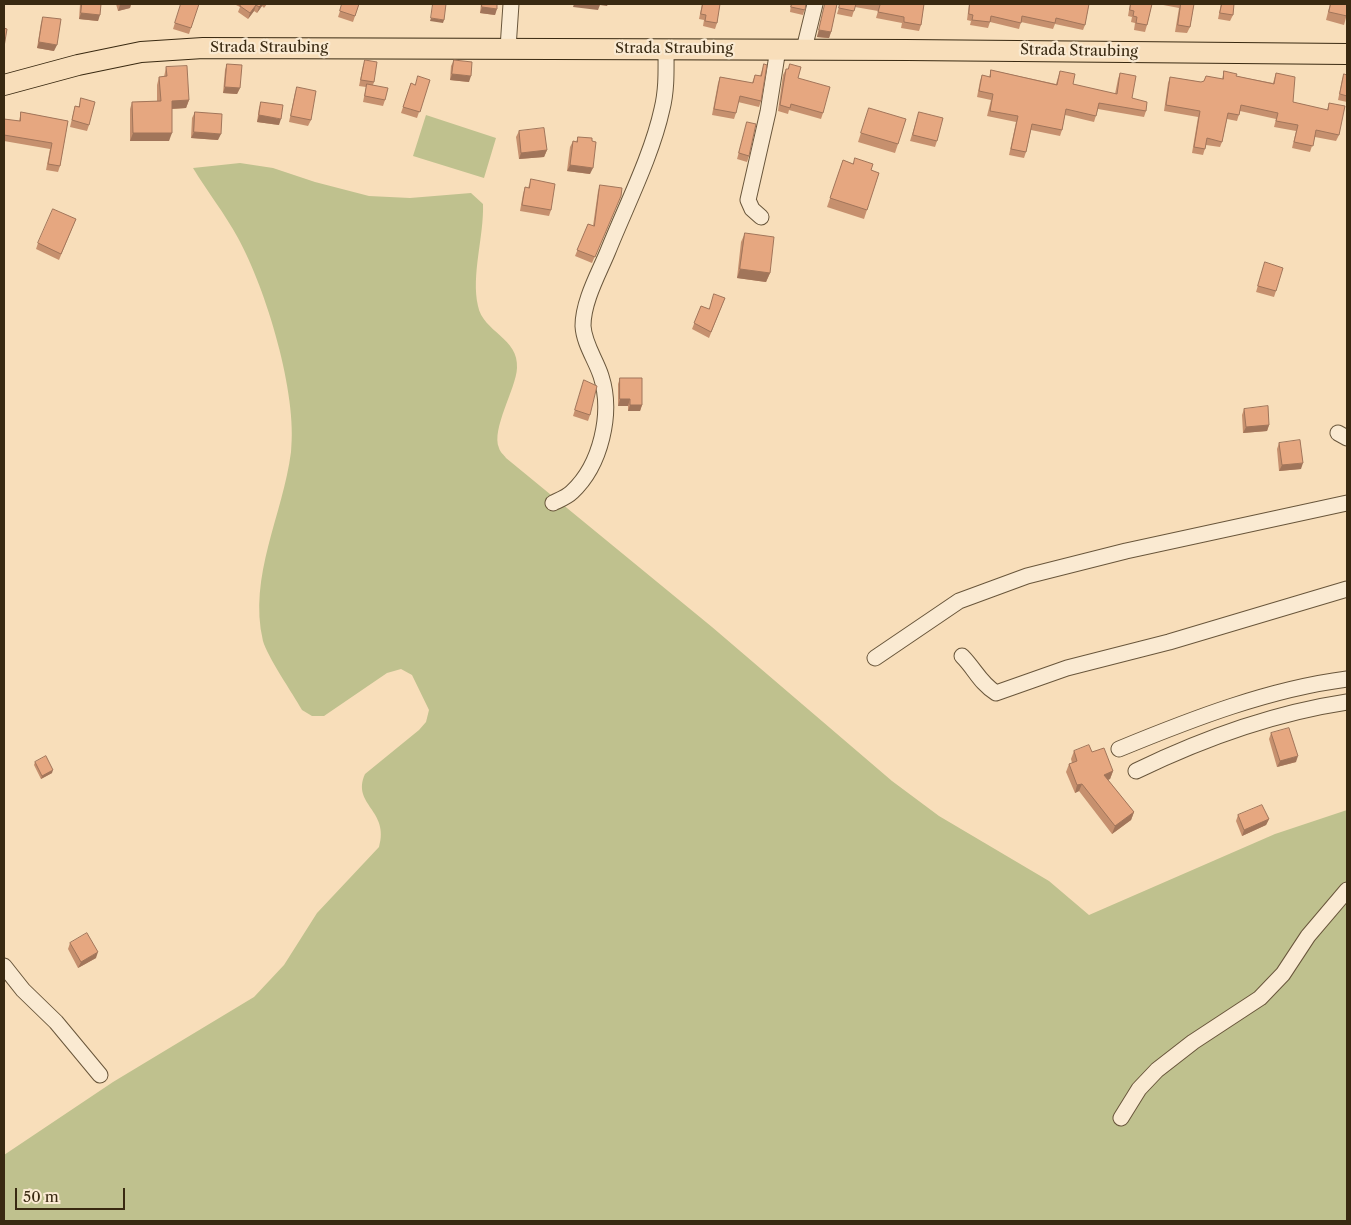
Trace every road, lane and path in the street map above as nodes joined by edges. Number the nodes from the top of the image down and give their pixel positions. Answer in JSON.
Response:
{"nodes":[{"id":1,"x":511,"y":4,"type":"edge"},
{"id":2,"x":815,"y":4,"type":"edge"},
{"id":3,"x":508,"y":48,"type":"junction"},
{"id":4,"x":666,"y":49,"type":"junction"},
{"id":5,"x":778,"y":49,"type":"junction"},
{"id":6,"x":804,"y":49,"type":"junction"},
{"id":7,"x":1347,"y":54,"type":"edge"},
{"id":8,"x":4,"y":84,"type":"edge"},
{"id":9,"x":761,"y":217,"type":"dead end"},
{"id":10,"x":552,"y":503,"type":"dead end"},
{"id":11,"x":1347,"y":503,"type":"edge"},
{"id":12,"x":1347,"y":589,"type":"edge"},
{"id":13,"x":962,"y":656,"type":"dead end"},
{"id":14,"x":875,"y":658,"type":"dead end"},
{"id":15,"x":1347,"y":679,"type":"edge"},
{"id":16,"x":1347,"y":702,"type":"edge"},
{"id":17,"x":1119,"y":749,"type":"dead end"},
{"id":18,"x":1136,"y":771,"type":"dead end"},
{"id":19,"x":1347,"y":890,"type":"edge"},
{"id":20,"x":4,"y":966,"type":"edge"},
{"id":21,"x":100,"y":1075,"type":"dead end"},
{"id":22,"x":1121,"y":1118,"type":"dead end"}],
"edges":[{"from":1,"to":3,"type":"street"},
{"from":2,"to":6,"type":"street"},
{"from":3,"to":4,"type":"main road","name":"Strada Straubing"},
{"from":3,"to":8,"type":"main road","name":"Strada Straubing"},
{"from":4,"to":5,"type":"main road","name":"Strada Straubing"},
{"from":4,"to":10,"type":"street"},
{"from":5,"to":6,"type":"main road","name":"Strada Straubing"},
{"from":5,"to":9,"type":"street"},
{"from":6,"to":7,"type":"main road","name":"Strada Straubing"},
{"from":11,"to":14,"type":"street"},
{"from":12,"to":13,"type":"street"},
{"from":15,"to":17,"type":"street"},
{"from":16,"to":18,"type":"street"},
{"from":19,"to":22,"type":"street"},
{"from":20,"to":21,"type":"street"}]}
